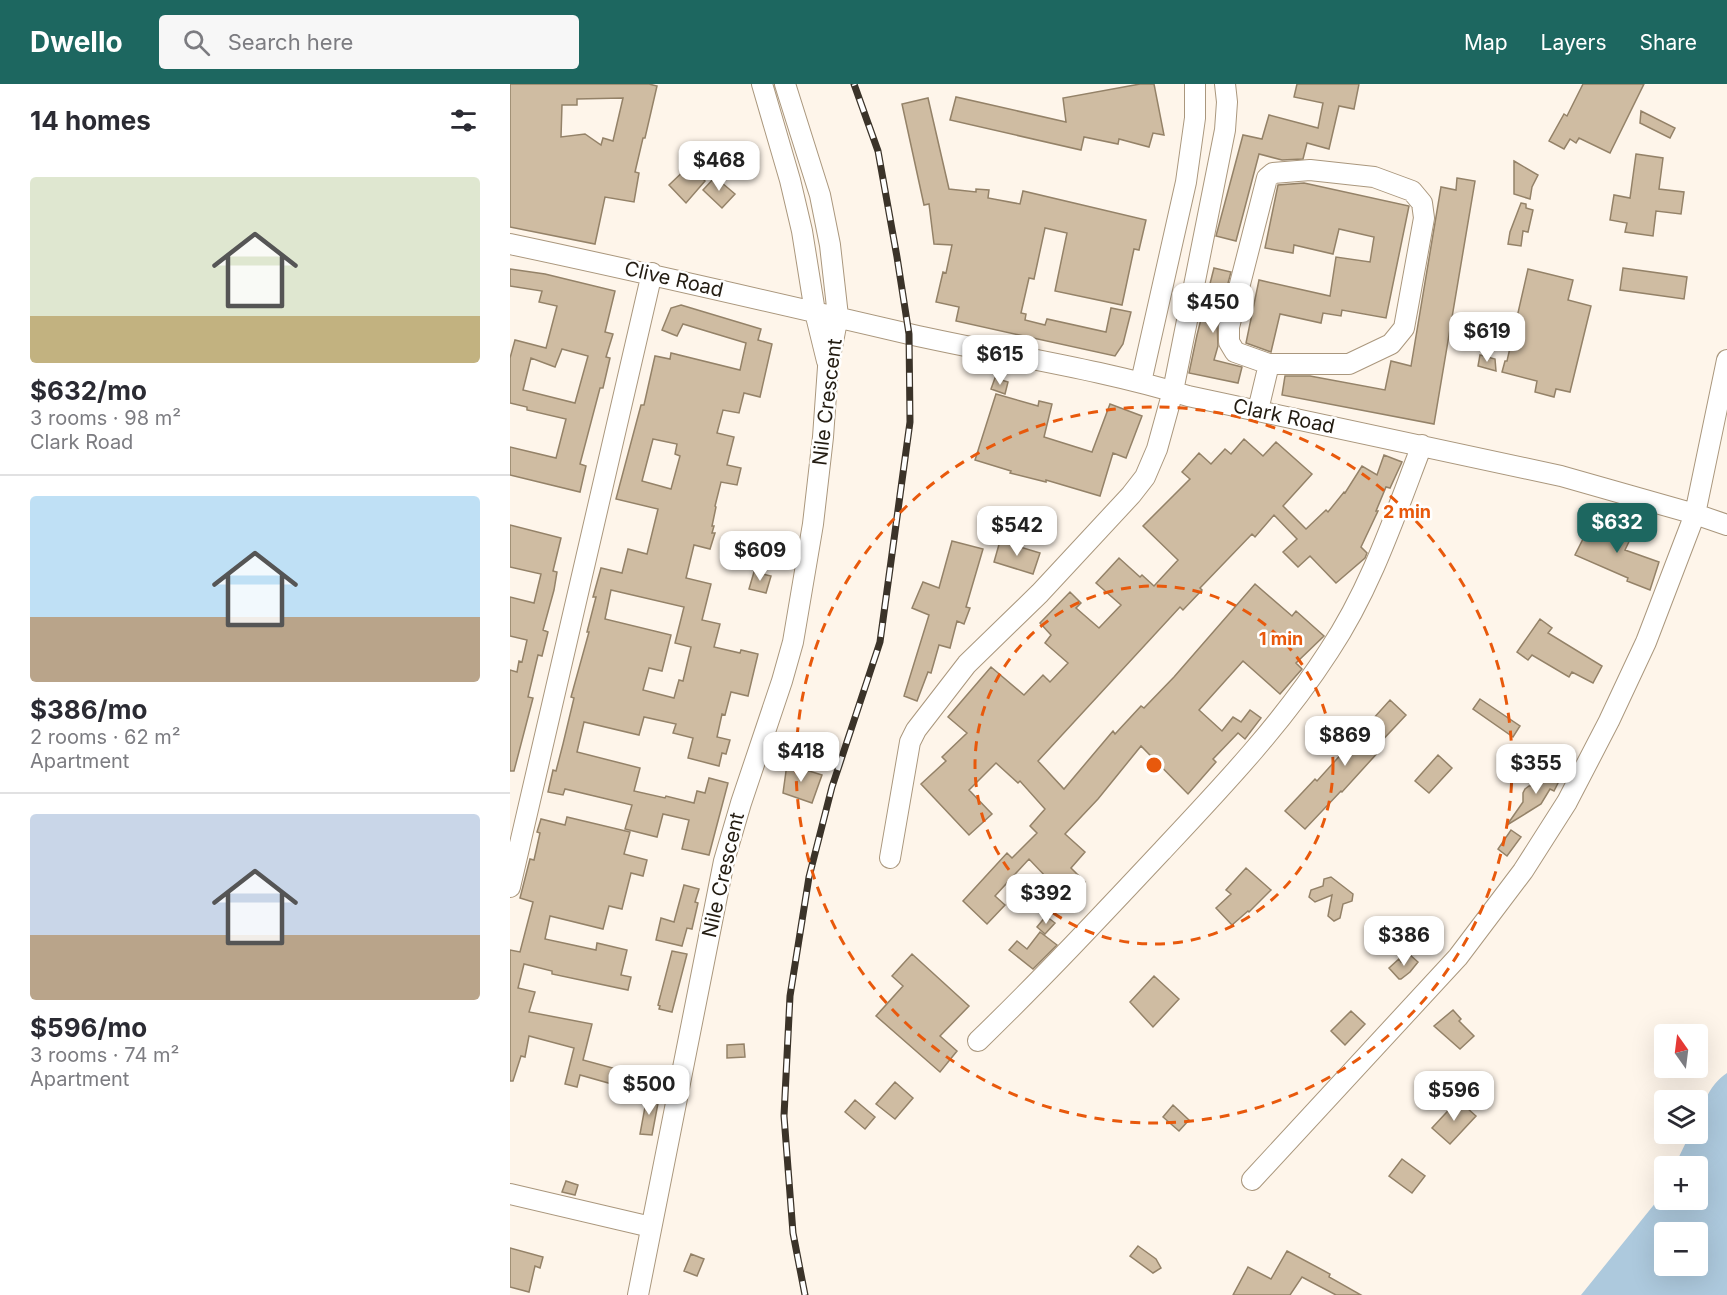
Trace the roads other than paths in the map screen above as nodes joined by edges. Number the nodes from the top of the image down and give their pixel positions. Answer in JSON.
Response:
{"nodes":[{"id":1,"x":762,"y":84,"type":"edge"},
{"id":2,"x":785,"y":84,"type":"edge"},
{"id":3,"x":1195,"y":84,"type":"edge"},
{"id":4,"x":1225,"y":84,"type":"edge"},
{"id":5,"x":1186,"y":182,"type":"junction"},
{"id":6,"x":1214,"y":188,"type":"junction"},
{"id":7,"x":510,"y":244,"type":"edge"},
{"id":8,"x":652,"y":273,"type":"junction"},
{"id":9,"x":814,"y":312,"type":"junction"},
{"id":10,"x":838,"y":316,"type":"junction"},
{"id":11,"x":1727,"y":360,"type":"edge"},
{"id":12,"x":1269,"y":364,"type":"junction"},
{"id":13,"x":828,"y":367,"type":"junction"},
{"id":14,"x":1141,"y":382,"type":"junction"},
{"id":15,"x":1173,"y":391,"type":"junction"},
{"id":16,"x":1258,"y":410,"type":"junction"},
{"id":17,"x":1422,"y":444,"type":"junction"},
{"id":18,"x":1695,"y":514,"type":"junction"},
{"id":19,"x":1727,"y":525,"type":"edge"},
{"id":20,"x":890,"y":858,"type":"dead end"},
{"id":21,"x":510,"y":887,"type":"edge"},
{"id":22,"x":978,"y":1041,"type":"dead end"},
{"id":23,"x":1252,"y":1180,"type":"dead end"},
{"id":24,"x":510,"y":1194,"type":"edge"},
{"id":25,"x":651,"y":1227,"type":"junction"},
{"id":26,"x":638,"y":1295,"type":"edge"}],
"edges":[{"from":1,"to":9,"type":"street"},
{"from":2,"to":10,"type":"street","name":"Nile Crescent"},
{"from":3,"to":5,"type":"street"},
{"from":4,"to":6,"type":"street"},
{"from":5,"to":6,"type":"street"},
{"from":5,"to":14,"type":"street"},
{"from":6,"to":15,"type":"street"},
{"from":7,"to":8,"type":"street","name":"Clive Road"},
{"from":8,"to":9,"type":"street","name":"Clive Road"},
{"from":8,"to":21,"type":"street"},
{"from":9,"to":10,"type":"street","name":"Clive Road"},
{"from":9,"to":13,"type":"street"},
{"from":10,"to":13,"type":"street","name":"Nile Crescent"},
{"from":10,"to":14,"type":"street","name":"Clark Road"},
{"from":11,"to":18,"type":"street"},
{"from":12,"to":12,"type":"street"},
{"from":12,"to":16,"type":"street"},
{"from":13,"to":25,"type":"street","name":"Nile Crescent"},
{"from":14,"to":15,"type":"street","name":"Clark Road"},
{"from":15,"to":16,"type":"street","name":"Clark Road"},
{"from":15,"to":20,"type":"street"},
{"from":16,"to":17,"type":"street","name":"Clark Road"},
{"from":17,"to":18,"type":"street","name":"Clark Road"},
{"from":17,"to":22,"type":"street"},
{"from":18,"to":19,"type":"street","name":"Clark Road"},
{"from":18,"to":23,"type":"street"},
{"from":24,"to":25,"type":"street"},
{"from":25,"to":26,"type":"street","name":"Nile Crescent"}]}
